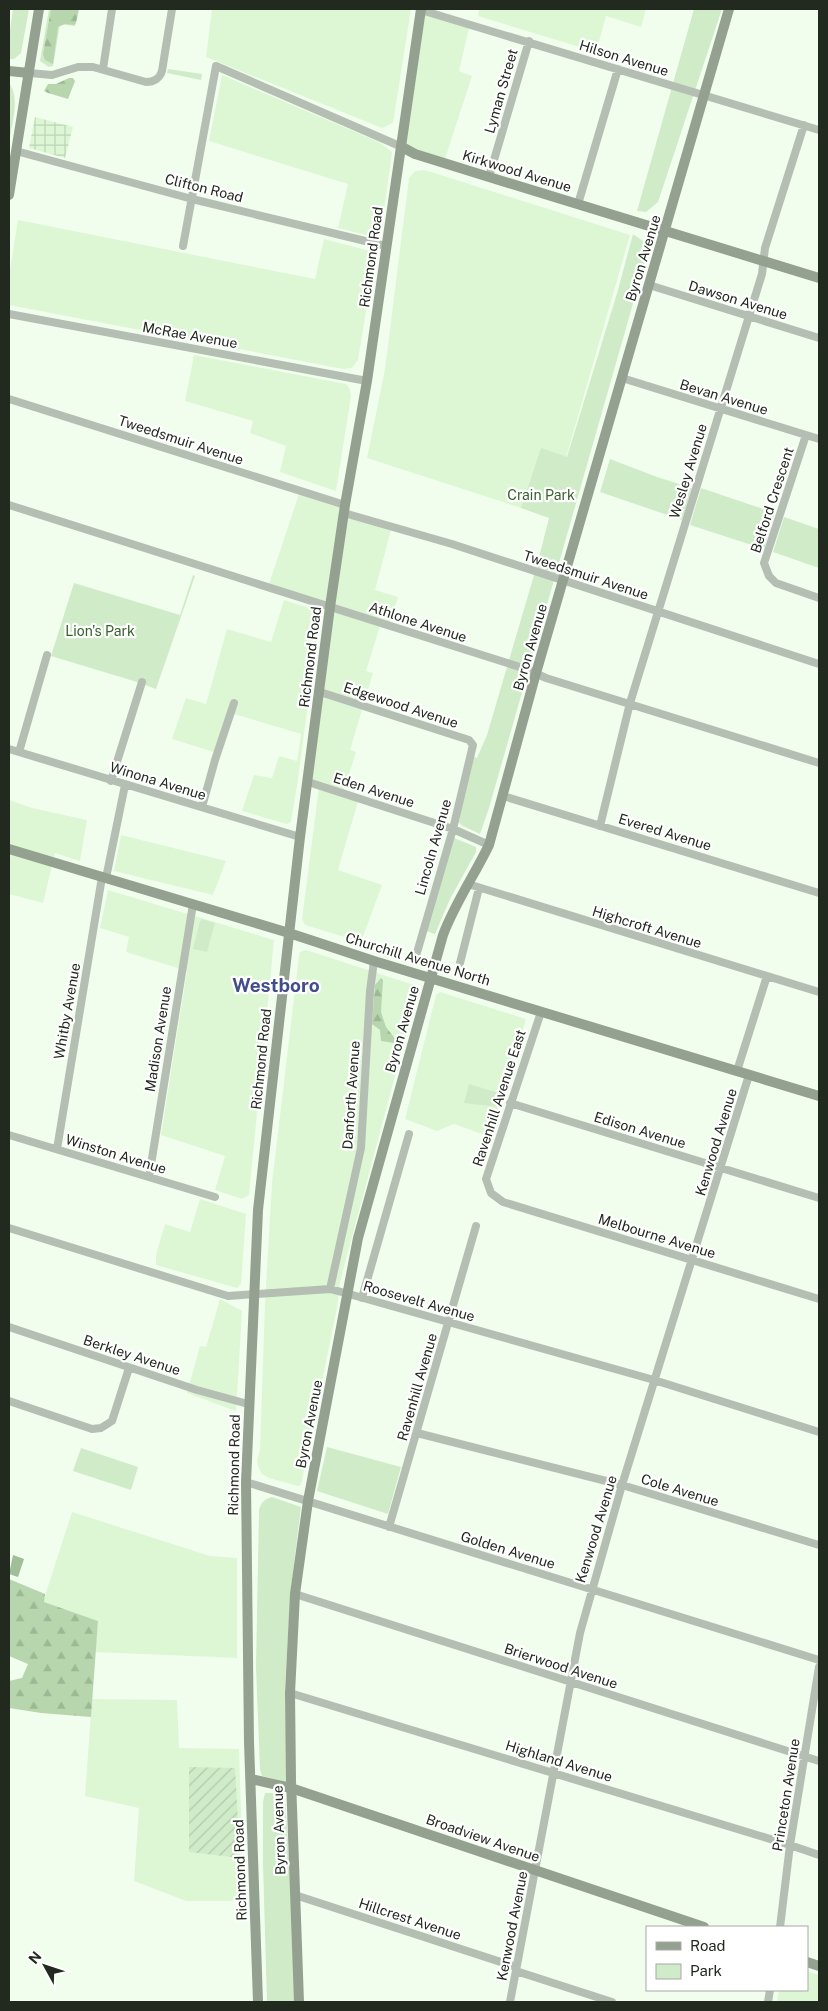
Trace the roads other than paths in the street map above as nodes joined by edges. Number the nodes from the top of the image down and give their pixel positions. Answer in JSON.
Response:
{"nodes":[{"id":1,"x":38,"y":9,"type":"edge"},
{"id":2,"x":112,"y":9,"type":"edge"},
{"id":3,"x":172,"y":9,"type":"edge"},
{"id":4,"x":421,"y":9,"type":"edge"},
{"id":5,"x":729,"y":9,"type":"edge"},
{"id":6,"x":529,"y":41,"type":"junction"},
{"id":7,"x":103,"y":69,"type":"junction"},
{"id":8,"x":618,"y":70,"type":"junction"},
{"id":9,"x":9,"y":71,"type":"edge"},
{"id":10,"x":29,"y":73,"type":"junction"},
{"id":11,"x":704,"y":96,"type":"junction"},
{"id":12,"x":804,"y":125,"type":"junction"},
{"id":13,"x":819,"y":130,"type":"edge"},
{"id":14,"x":402,"y":147,"type":"junction"},
{"id":15,"x":16,"y":151,"type":"junction"},
{"id":16,"x":489,"y":177,"type":"junction"},
{"id":17,"x":9,"y":195,"type":"edge"},
{"id":18,"x":192,"y":199,"type":"junction"},
{"id":19,"x":578,"y":204,"type":"junction"},
{"id":20,"x":666,"y":231,"type":"junction"},
{"id":21,"x":183,"y":246,"type":"dead end"},
{"id":22,"x":386,"y":246,"type":"junction"},
{"id":23,"x":764,"y":261,"type":"junction"},
{"id":24,"x":819,"y":278,"type":"edge"},
{"id":25,"x":649,"y":285,"type":"junction"},
{"id":26,"x":9,"y":314,"type":"edge"},
{"id":27,"x":749,"y":317,"type":"junction"},
{"id":28,"x":819,"y":338,"type":"edge"},
{"id":29,"x":622,"y":378,"type":"junction"},
{"id":30,"x":367,"y":381,"type":"junction"},
{"id":31,"x":9,"y":399,"type":"edge"},
{"id":32,"x":720,"y":409,"type":"junction"},
{"id":33,"x":806,"y":435,"type":"junction"},
{"id":34,"x":819,"y":440,"type":"edge"},
{"id":35,"x":9,"y":505,"type":"edge"},
{"id":36,"x":345,"y":509,"type":"junction"},
{"id":37,"x":564,"y":581,"type":"junction"},
{"id":38,"x":819,"y":598,"type":"edge"},
{"id":39,"x":330,"y":607,"type":"junction"},
{"id":40,"x":658,"y":612,"type":"junction"},
{"id":41,"x":47,"y":655,"type":"dead end"},
{"id":42,"x":819,"y":664,"type":"edge"},
{"id":43,"x":536,"y":673,"type":"junction"},
{"id":44,"x":142,"y":682,"type":"dead end"},
{"id":45,"x":320,"y":692,"type":"junction"},
{"id":46,"x":234,"y":703,"type":"dead end"},
{"id":47,"x":630,"y":703,"type":"junction"},
{"id":48,"x":473,"y":745,"type":"joint"},
{"id":49,"x":9,"y":749,"type":"edge"},
{"id":50,"x":19,"y":752,"type":"junction"},
{"id":51,"x":819,"y":763,"type":"edge"},
{"id":52,"x":111,"y":781,"type":"junction"},
{"id":53,"x":308,"y":782,"type":"junction"},
{"id":54,"x":125,"y":785,"type":"junction"},
{"id":55,"x":503,"y":796,"type":"junction"},
{"id":56,"x":202,"y":807,"type":"junction"},
{"id":57,"x":600,"y":826,"type":"junction"},
{"id":58,"x":452,"y":829,"type":"junction"},
{"id":59,"x":300,"y":837,"type":"junction"},
{"id":60,"x":489,"y":845,"type":"junction"},
{"id":61,"x":9,"y":852,"type":"edge"},
{"id":62,"x":104,"y":878,"type":"junction"},
{"id":63,"x":468,"y":884,"type":"junction"},
{"id":64,"x":480,"y":888,"type":"junction"},
{"id":65,"x":819,"y":893,"type":"edge"},
{"id":66,"x":193,"y":904,"type":"junction"},
{"id":67,"x":290,"y":933,"type":"junction"},
{"id":68,"x":416,"y":956,"type":"dead end"},
{"id":69,"x":374,"y":961,"type":"junction"},
{"id":70,"x":460,"y":963,"type":"dead end"},
{"id":71,"x":767,"y":976,"type":"junction"},
{"id":72,"x":431,"y":978,"type":"junction"},
{"id":73,"x":819,"y":992,"type":"edge"},
{"id":74,"x":541,"y":1012,"type":"junction"},
{"id":75,"x":738,"y":1071,"type":"junction"},
{"id":76,"x":749,"y":1075,"type":"junction"},
{"id":77,"x":819,"y":1096,"type":"edge"},
{"id":78,"x":510,"y":1103,"type":"junction"},
{"id":79,"x":409,"y":1134,"type":"dead end"},
{"id":80,"x":9,"y":1135,"type":"edge"},
{"id":81,"x":57,"y":1149,"type":"junction"},
{"id":82,"x":720,"y":1168,"type":"junction"},
{"id":83,"x":149,"y":1177,"type":"junction"},
{"id":84,"x":491,"y":1193,"type":"joint"},
{"id":85,"x":215,"y":1197,"type":"dead end"},
{"id":86,"x":819,"y":1198,"type":"edge"},
{"id":87,"x":476,"y":1226,"type":"dead end"},
{"id":88,"x":9,"y":1228,"type":"edge"},
{"id":89,"x":693,"y":1260,"type":"junction"},
{"id":90,"x":330,"y":1289,"type":"junction"},
{"id":91,"x":254,"y":1293,"type":"junction"},
{"id":92,"x":349,"y":1294,"type":"junction"},
{"id":93,"x":362,"y":1298,"type":"junction"},
{"id":94,"x":819,"y":1299,"type":"edge"},
{"id":95,"x":448,"y":1322,"type":"junction"},
{"id":96,"x":9,"y":1327,"type":"edge"},
{"id":97,"x":129,"y":1368,"type":"junction"},
{"id":98,"x":654,"y":1380,"type":"junction"},
{"id":99,"x":9,"y":1401,"type":"edge"},
{"id":100,"x":248,"y":1404,"type":"junction"},
{"id":101,"x":819,"y":1432,"type":"edge"},
{"id":102,"x":417,"y":1433,"type":"junction"},
{"id":103,"x":246,"y":1482,"type":"junction"},
{"id":104,"x":622,"y":1485,"type":"junction"},
{"id":105,"x":308,"y":1501,"type":"junction"},
{"id":106,"x":389,"y":1527,"type":"junction"},
{"id":107,"x":819,"y":1545,"type":"edge"},
{"id":108,"x":591,"y":1589,"type":"junction"},
{"id":109,"x":295,"y":1594,"type":"junction"},
{"id":110,"x":819,"y":1660,"type":"edge"},
{"id":111,"x":819,"y":1667,"type":"edge"},
{"id":112,"x":570,"y":1682,"type":"junction"},
{"id":113,"x":290,"y":1693,"type":"junction"},
{"id":114,"x":805,"y":1756,"type":"junction"},
{"id":115,"x":819,"y":1761,"type":"edge"},
{"id":116,"x":554,"y":1773,"type":"junction"},
{"id":117,"x":251,"y":1779,"type":"junction"},
{"id":118,"x":291,"y":1788,"type":"junction"},
{"id":119,"x":790,"y":1845,"type":"junction"},
{"id":120,"x":819,"y":1855,"type":"edge"},
{"id":121,"x":536,"y":1870,"type":"junction"},
{"id":122,"x":295,"y":1895,"type":"junction"},
{"id":123,"x":701,"y":1926,"type":"edge"},
{"id":124,"x":780,"y":1926,"type":"edge"},
{"id":125,"x":516,"y":1969,"type":"junction"},
{"id":126,"x":258,"y":2002,"type":"edge"},
{"id":127,"x":299,"y":2002,"type":"edge"},
{"id":128,"x":510,"y":2002,"type":"edge"},
{"id":129,"x":612,"y":2002,"type":"edge"}],
"edges":[{"from":1,"to":10,"type":"main road"},
{"from":2,"to":7,"type":"street"},
{"from":3,"to":7,"type":"street"},
{"from":4,"to":6,"type":"street","name":"Hilson Avenue"},
{"from":4,"to":14,"type":"main road","name":"Richmond Road"},
{"from":5,"to":11,"type":"main road","name":"Byron Avenue"},
{"from":6,"to":8,"type":"street","name":"Hilson Avenue"},
{"from":6,"to":16,"type":"street","name":"Lyman Street"},
{"from":7,"to":10,"type":"street"},
{"from":8,"to":11,"type":"street","name":"Hilson Avenue"},
{"from":8,"to":19,"type":"street"},
{"from":9,"to":10,"type":"main road"},
{"from":10,"to":15,"type":"main road"},
{"from":11,"to":12,"type":"street","name":"Hilson Avenue"},
{"from":11,"to":20,"type":"main road","name":"Byron Avenue"},
{"from":12,"to":13,"type":"street","name":"Hilson Avenue"},
{"from":12,"to":23,"type":"street","name":"Wesley Avenue"},
{"from":14,"to":16,"type":"main road","name":"Kirkwood Avenue"},
{"from":14,"to":18,"type":"street","name":"Kirkwood Avenue"},
{"from":14,"to":22,"type":"main road","name":"Richmond Road"},
{"from":15,"to":17,"type":"main road"},
{"from":15,"to":18,"type":"street","name":"Clifton Road"},
{"from":16,"to":19,"type":"main road","name":"Kirkwood Avenue"},
{"from":18,"to":21,"type":"street"},
{"from":18,"to":22,"type":"street","name":"Clifton Road"},
{"from":19,"to":20,"type":"main road","name":"Kirkwood Avenue"},
{"from":20,"to":23,"type":"main road","name":"Kirkwood Avenue"},
{"from":20,"to":25,"type":"main road","name":"Byron Avenue"},
{"from":22,"to":30,"type":"main road","name":"Richmond Road"},
{"from":23,"to":24,"type":"main road","name":"Kirkwood Avenue"},
{"from":23,"to":27,"type":"street","name":"Wesley Avenue"},
{"from":25,"to":27,"type":"street","name":"Dawson Avenue"},
{"from":25,"to":29,"type":"main road","name":"Byron Avenue"},
{"from":26,"to":30,"type":"street","name":"McRae Avenue"},
{"from":27,"to":28,"type":"street","name":"Dawson Avenue"},
{"from":27,"to":32,"type":"street","name":"Wesley Avenue"},
{"from":29,"to":32,"type":"street","name":"Bevan Avenue"},
{"from":29,"to":37,"type":"main road","name":"Byron Avenue"},
{"from":30,"to":36,"type":"main road","name":"Richmond Road"},
{"from":31,"to":36,"type":"street","name":"Tweedsmuir Avenue"},
{"from":32,"to":33,"type":"street","name":"Bevan Avenue"},
{"from":32,"to":40,"type":"street","name":"Wesley Avenue"},
{"from":33,"to":34,"type":"street","name":"Bevan Avenue"},
{"from":33,"to":38,"type":"street","name":"Belford Crescent"},
{"from":35,"to":39,"type":"street","name":"Athlone Avenue"},
{"from":36,"to":37,"type":"street","name":"Tweedsmuir Avenue"},
{"from":36,"to":39,"type":"main road","name":"Richmond Road"},
{"from":37,"to":40,"type":"street","name":"Tweedsmuir Avenue"},
{"from":37,"to":43,"type":"main road","name":"Byron Avenue"},
{"from":39,"to":43,"type":"street","name":"Athlone Avenue"},
{"from":39,"to":45,"type":"main road","name":"Richmond Road"},
{"from":40,"to":42,"type":"street","name":"Tweedsmuir Avenue"},
{"from":40,"to":47,"type":"street","name":"Wesley Avenue"},
{"from":41,"to":50,"type":"street"},
{"from":43,"to":47,"type":"street","name":"Athlone Avenue"},
{"from":43,"to":55,"type":"main road","name":"Byron Avenue"},
{"from":44,"to":52,"type":"street"},
{"from":45,"to":48,"type":"street","name":"Edgewood Avenue"},
{"from":45,"to":53,"type":"main road","name":"Richmond Road"},
{"from":46,"to":56,"type":"street"},
{"from":47,"to":51,"type":"street","name":"Athlone Avenue"},
{"from":47,"to":57,"type":"street","name":"Wesley Avenue"},
{"from":48,"to":58,"type":"street","name":"Lincoln Avenue"},
{"from":49,"to":50,"type":"street","name":"Winona Avenue"},
{"from":50,"to":52,"type":"street","name":"Winona Avenue"},
{"from":52,"to":54,"type":"street","name":"Winona Avenue"},
{"from":53,"to":58,"type":"street","name":"Eden Avenue"},
{"from":53,"to":59,"type":"main road","name":"Richmond Road"},
{"from":54,"to":56,"type":"street","name":"Winona Avenue"},
{"from":54,"to":62,"type":"street","name":"Whitby Avenue"},
{"from":55,"to":57,"type":"street","name":"Evered Avenue"},
{"from":55,"to":60,"type":"main road","name":"Byron Avenue"},
{"from":56,"to":59,"type":"street","name":"Winona Avenue"},
{"from":57,"to":65,"type":"street","name":"Evered Avenue"},
{"from":58,"to":60,"type":"street","name":"Eden Avenue"},
{"from":58,"to":68,"type":"street","name":"Lincoln Avenue"},
{"from":59,"to":67,"type":"main road","name":"Richmond Road"},
{"from":60,"to":63,"type":"main road","name":"Byron Avenue"},
{"from":61,"to":62,"type":"main road","name":"Churchill Avenue North"},
{"from":62,"to":66,"type":"main road","name":"Churchill Avenue North"},
{"from":62,"to":81,"type":"street","name":"Whitby Avenue"},
{"from":63,"to":64,"type":"street","name":"Highcroft Avenue"},
{"from":63,"to":72,"type":"main road","name":"Byron Avenue"},
{"from":64,"to":70,"type":"street"},
{"from":64,"to":71,"type":"street","name":"Highcroft Avenue"},
{"from":66,"to":67,"type":"main road","name":"Churchill Avenue North"},
{"from":66,"to":83,"type":"street","name":"Madison Avenue"},
{"from":67,"to":69,"type":"main road","name":"Churchill Avenue North"},
{"from":67,"to":91,"type":"main road","name":"Richmond Road"},
{"from":69,"to":72,"type":"main road","name":"Churchill Avenue North"},
{"from":69,"to":90,"type":"street","name":"Danforth Avenue"},
{"from":71,"to":73,"type":"street","name":"Highcroft Avenue"},
{"from":71,"to":75,"type":"street","name":"Kenwood Avenue"},
{"from":72,"to":74,"type":"main road","name":"Churchill Avenue North"},
{"from":72,"to":92,"type":"main road","name":"Byron Avenue"},
{"from":74,"to":75,"type":"main road","name":"Churchill Avenue North"},
{"from":74,"to":78,"type":"street","name":"Ravenhill Avenue East"},
{"from":75,"to":76,"type":"main road","name":"Churchill Avenue North"},
{"from":76,"to":77,"type":"main road","name":"Churchill Avenue North"},
{"from":76,"to":82,"type":"street","name":"Kenwood Avenue"},
{"from":78,"to":82,"type":"street","name":"Edison Avenue"},
{"from":78,"to":84,"type":"street","name":"Ravenhill Avenue East"},
{"from":79,"to":93,"type":"street"},
{"from":80,"to":81,"type":"street","name":"Winston Avenue"},
{"from":81,"to":83,"type":"street","name":"Winston Avenue"},
{"from":82,"to":86,"type":"street","name":"Edison Avenue"},
{"from":82,"to":89,"type":"street","name":"Kenwood Avenue"},
{"from":83,"to":85,"type":"street","name":"Winston Avenue"},
{"from":84,"to":89,"type":"street","name":"Melbourne Avenue"},
{"from":87,"to":95,"type":"street","name":"Ravenhill Avenue"},
{"from":88,"to":91,"type":"street","name":"Roosevelt Avenue"},
{"from":89,"to":94,"type":"street","name":"Melbourne Avenue"},
{"from":89,"to":98,"type":"street","name":"Kenwood Avenue"},
{"from":90,"to":91,"type":"street","name":"Roosevelt Avenue"},
{"from":90,"to":92,"type":"street","name":"Roosevelt Avenue"},
{"from":91,"to":100,"type":"main road","name":"Richmond Road"},
{"from":92,"to":93,"type":"street","name":"Roosevelt Avenue"},
{"from":92,"to":105,"type":"main road","name":"Byron Avenue"},
{"from":93,"to":95,"type":"street","name":"Roosevelt Avenue"},
{"from":95,"to":98,"type":"street","name":"Roosevelt Avenue"},
{"from":95,"to":102,"type":"street","name":"Ravenhill Avenue"},
{"from":96,"to":97,"type":"street","name":"Berkley Avenue"},
{"from":97,"to":99,"type":"street"},
{"from":97,"to":100,"type":"street","name":"Berkley Avenue"},
{"from":98,"to":101,"type":"street","name":"Roosevelt Avenue"},
{"from":98,"to":104,"type":"street","name":"Kenwood Avenue"},
{"from":100,"to":103,"type":"main road","name":"Richmond Road"},
{"from":102,"to":104,"type":"street","name":"Cole Avenue"},
{"from":102,"to":106,"type":"street","name":"Ravenhill Avenue"},
{"from":103,"to":105,"type":"street","name":"Golden Avenue"},
{"from":103,"to":117,"type":"main road","name":"Richmond Road"},
{"from":104,"to":107,"type":"street","name":"Cole Avenue"},
{"from":104,"to":108,"type":"street","name":"Kenwood Avenue"},
{"from":105,"to":106,"type":"street","name":"Golden Avenue"},
{"from":105,"to":109,"type":"main road","name":"Byron Avenue"},
{"from":106,"to":108,"type":"street","name":"Golden Avenue"},
{"from":108,"to":110,"type":"street","name":"Golden Avenue"},
{"from":108,"to":112,"type":"street","name":"Kenwood Avenue"},
{"from":109,"to":112,"type":"street","name":"Brierwood Avenue"},
{"from":109,"to":113,"type":"main road","name":"Byron Avenue"},
{"from":111,"to":114,"type":"street","name":"Princeton Avenue"},
{"from":112,"to":114,"type":"street","name":"Brierwood Avenue"},
{"from":112,"to":116,"type":"street","name":"Kenwood Avenue"},
{"from":113,"to":116,"type":"street","name":"Highland Avenue"},
{"from":113,"to":118,"type":"main road","name":"Byron Avenue"},
{"from":114,"to":115,"type":"street","name":"Brierwood Avenue"},
{"from":114,"to":119,"type":"street","name":"Princeton Avenue"},
{"from":116,"to":119,"type":"street","name":"Highland Avenue"},
{"from":116,"to":121,"type":"street","name":"Kenwood Avenue"},
{"from":117,"to":118,"type":"main road","name":"Broadview Avenue"},
{"from":117,"to":126,"type":"main road","name":"Richmond Road"},
{"from":118,"to":121,"type":"main road","name":"Broadview Avenue"},
{"from":118,"to":122,"type":"main road","name":"Byron Avenue"},
{"from":119,"to":120,"type":"street","name":"Highland Avenue"},
{"from":119,"to":124,"type":"street","name":"Princeton Avenue"},
{"from":121,"to":123,"type":"main road","name":"Broadview Avenue"},
{"from":121,"to":125,"type":"street","name":"Kenwood Avenue"},
{"from":122,"to":125,"type":"street","name":"Hillcrest Avenue"},
{"from":122,"to":127,"type":"main road","name":"Byron Avenue"},
{"from":125,"to":128,"type":"street","name":"Kenwood Avenue"},
{"from":125,"to":129,"type":"street","name":"Hillcrest Avenue"}]}
